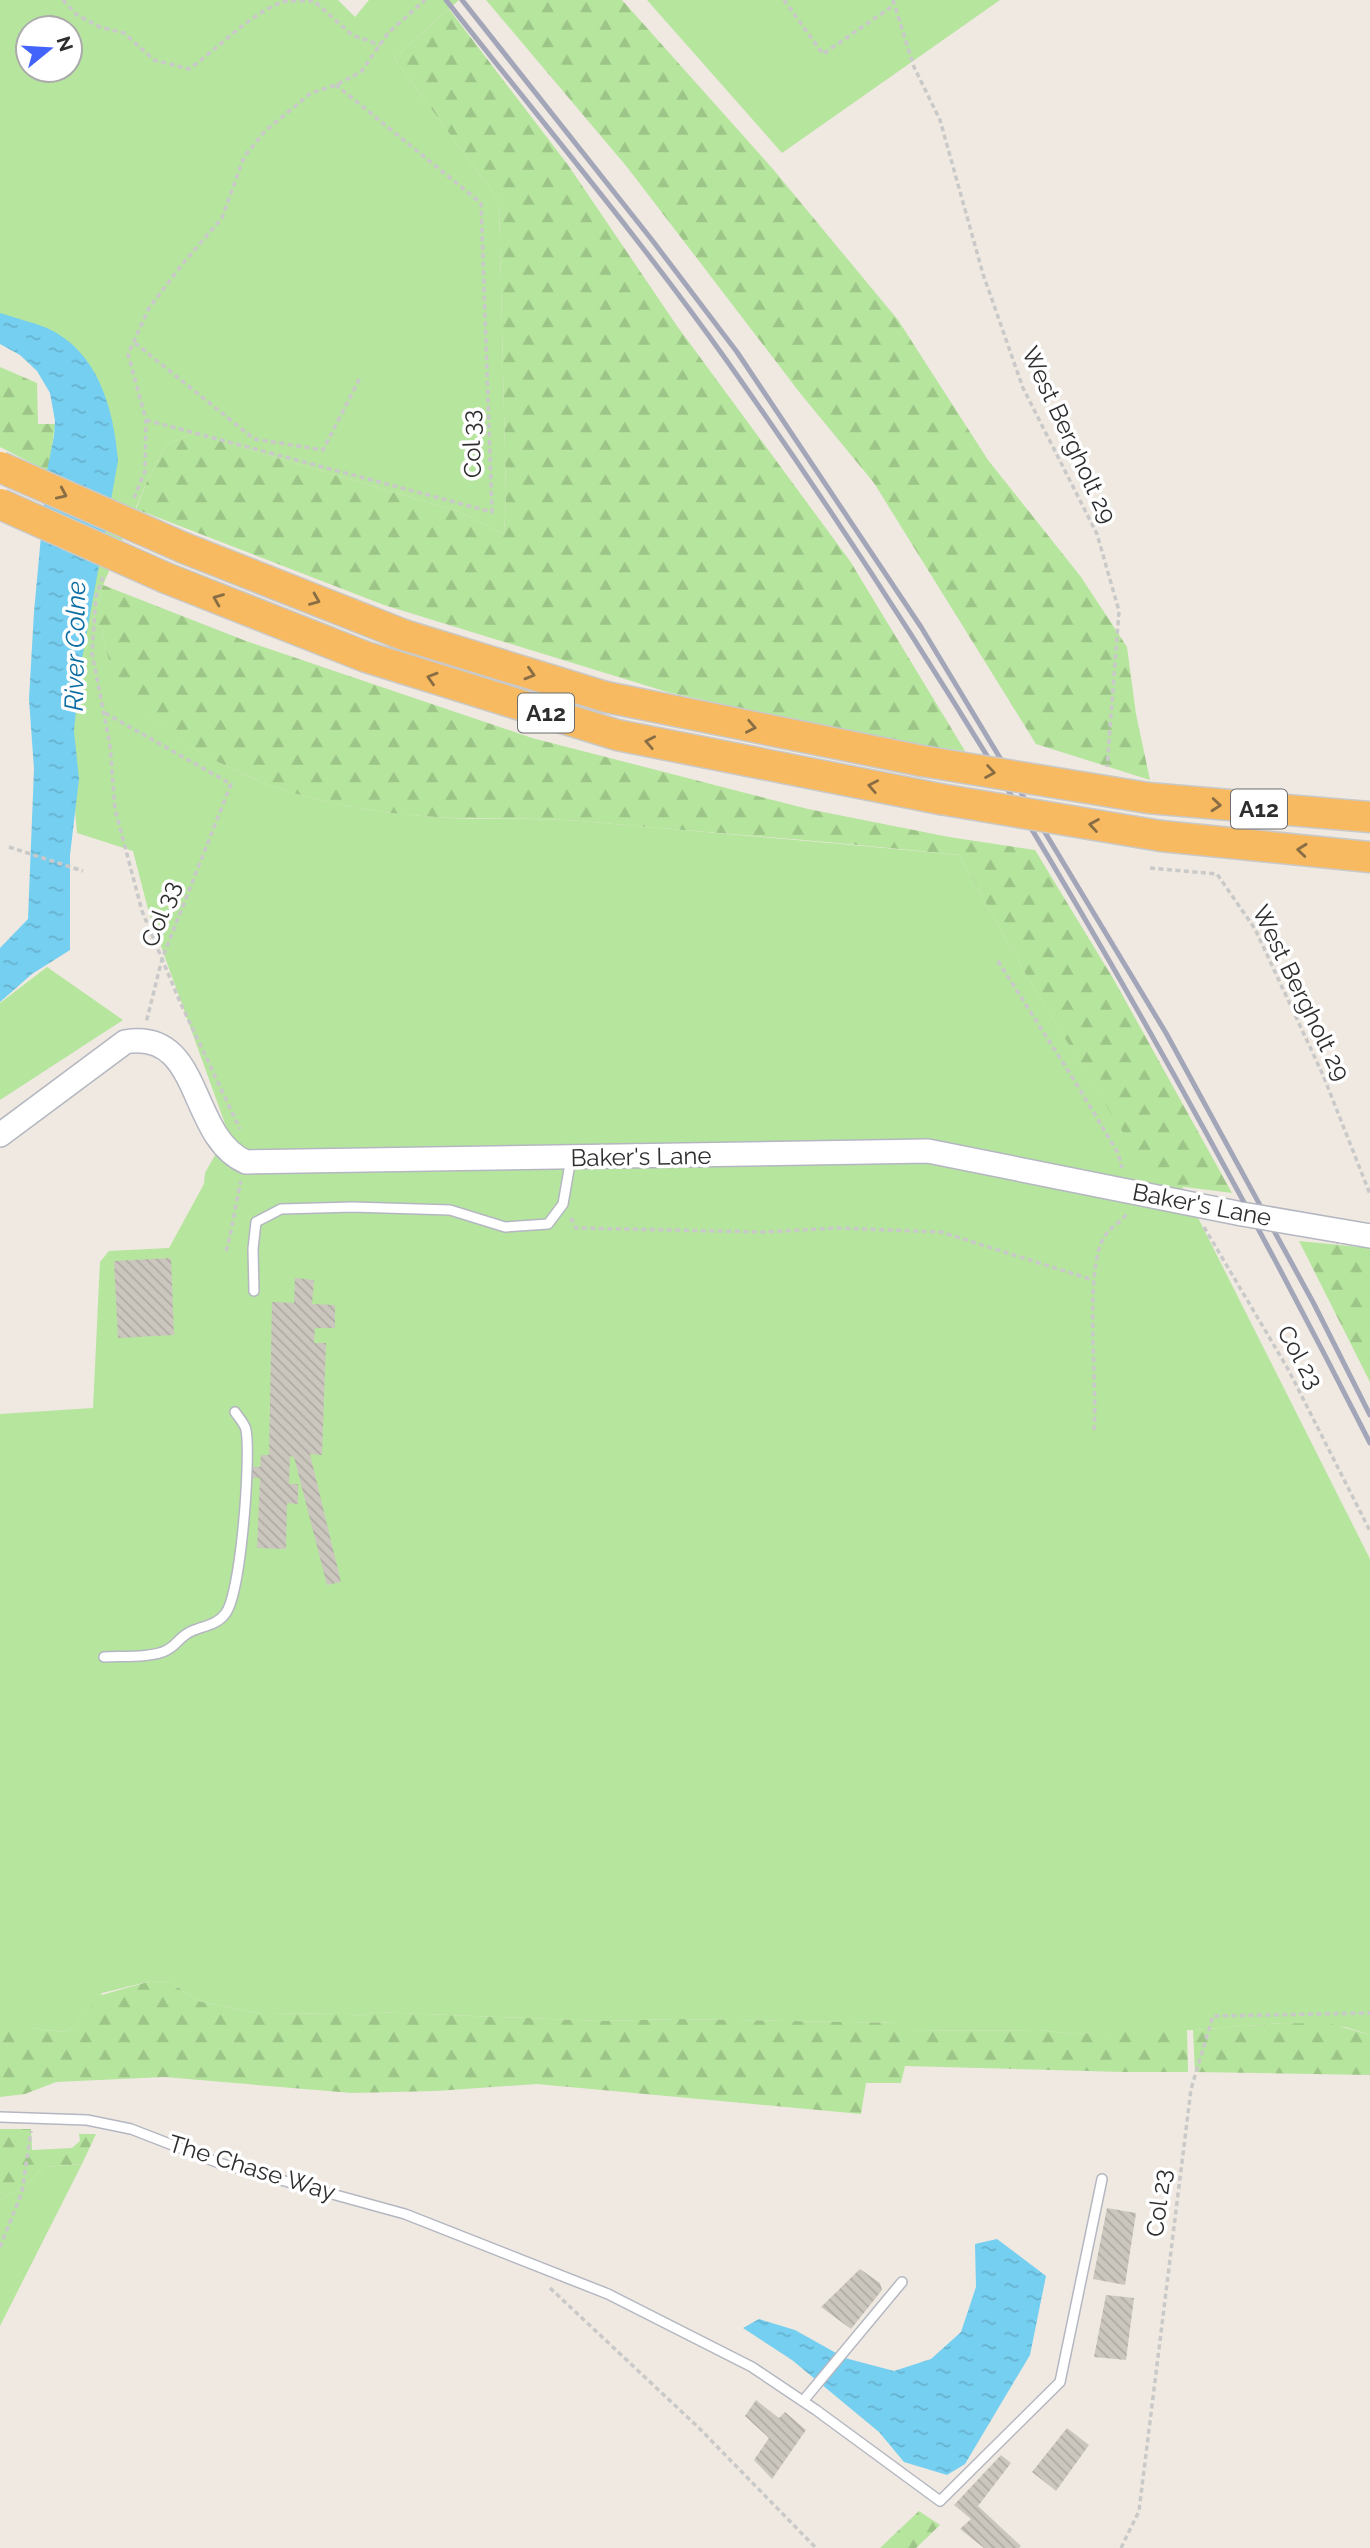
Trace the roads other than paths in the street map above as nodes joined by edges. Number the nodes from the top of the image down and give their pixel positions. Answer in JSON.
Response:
{"nodes":[{"id":1,"x":0,"y":467,"type":"edge"},
{"id":2,"x":0,"y":505,"type":"edge"},
{"id":3,"x":1370,"y":817,"type":"edge"},
{"id":4,"x":1370,"y":857,"type":"edge"},
{"id":5,"x":0,"y":1135,"type":"edge"},
{"id":6,"x":571,"y":1158,"type":"junction"},
{"id":7,"x":1370,"y":1236,"type":"edge"},
{"id":8,"x":254,"y":1291,"type":"dead end"},
{"id":9,"x":235,"y":1412,"type":"dead end"},
{"id":10,"x":104,"y":1657,"type":"dead end"},
{"id":11,"x":0,"y":2117,"type":"edge"},
{"id":12,"x":1102,"y":2179,"type":"dead end"},
{"id":13,"x":902,"y":2282,"type":"dead end"},
{"id":14,"x":803,"y":2401,"type":"junction"}],
"edges":[{"from":1,"to":3,"type":"highway","number":"A12","one_way":true,"bridge":true},
{"from":4,"to":2,"type":"highway","number":"A12","one_way":true,"bridge":true},
{"from":5,"to":6,"type":"street","name":"Baker's Lane"},
{"from":6,"to":7,"type":"street","name":"Baker's Lane","bridge":true},
{"from":6,"to":8,"type":"lane"},
{"from":9,"to":10,"type":"lane"},
{"from":11,"to":14,"type":"lane","name":"The Chase Way"},
{"from":12,"to":14,"type":"lane","name":"The Chase Way"},
{"from":13,"to":14,"type":"lane"}]}
